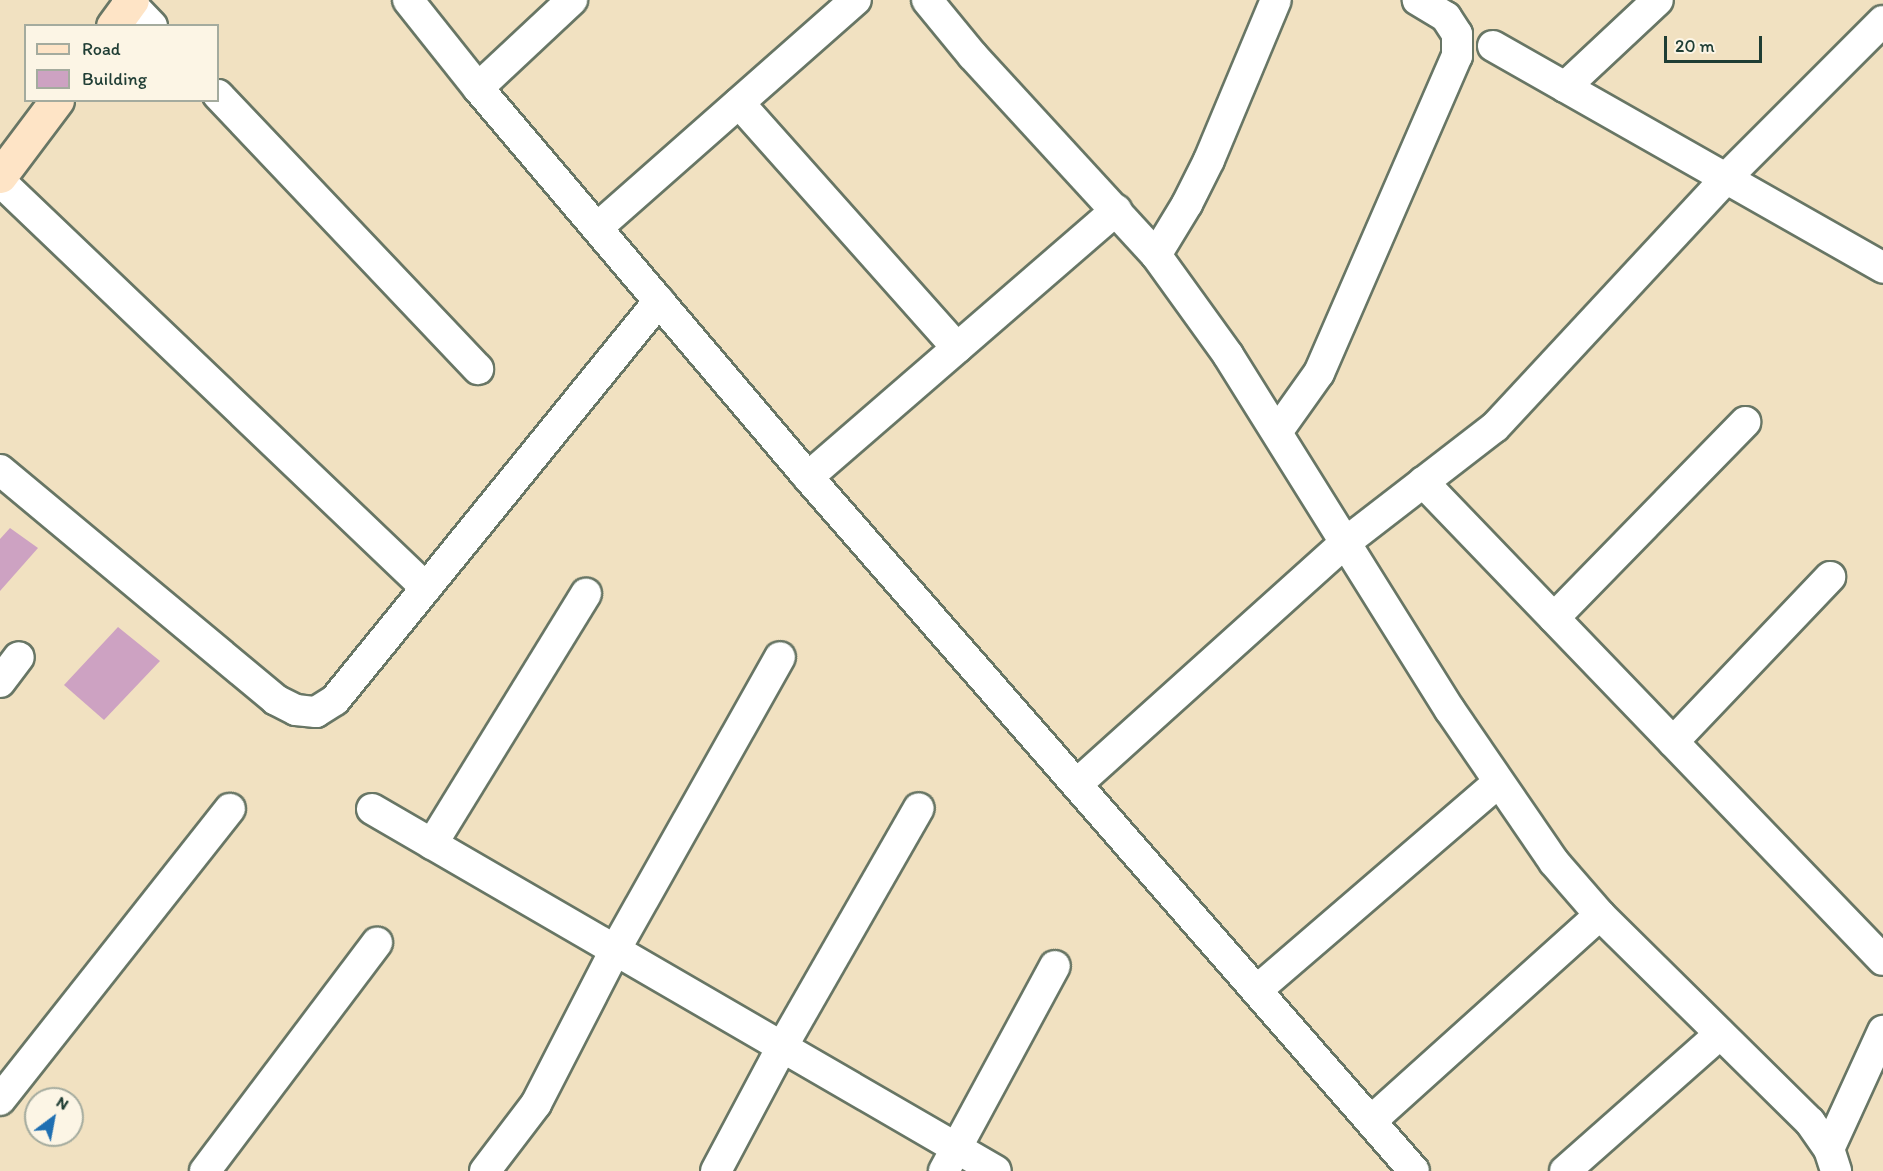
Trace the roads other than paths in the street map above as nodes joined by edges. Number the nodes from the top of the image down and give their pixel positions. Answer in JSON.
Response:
{"nodes":[{"id":1,"x":408,"y":0,"type":"edge"},
{"id":2,"x":572,"y":0,"type":"edge"},
{"id":3,"x":856,"y":0,"type":"edge"},
{"id":4,"x":927,"y":0,"type":"edge"},
{"id":5,"x":1276,"y":0,"type":"edge"},
{"id":6,"x":1418,"y":0,"type":"edge"},
{"id":7,"x":1658,"y":0,"type":"edge"},
{"id":8,"x":1883,"y":21,"type":"edge"},
{"id":9,"x":1493,"y":46,"type":"dead end"},
{"id":10,"x":1564,"y":87,"type":"junction"},
{"id":11,"x":478,"y":88,"type":"junction"},
{"id":12,"x":219,"y":96,"type":"edge"},
{"id":13,"x":56,"y":102,"type":"edge"},
{"id":14,"x":739,"y":103,"type":"junction"},
{"id":15,"x":0,"y":176,"type":"edge"},
{"id":16,"x":1726,"y":178,"type":"junction"},
{"id":17,"x":0,"y":181,"type":"edge"},
{"id":18,"x":1116,"y":210,"type":"junction"},
{"id":19,"x":597,"y":228,"type":"junction"},
{"id":20,"x":1156,"y":255,"type":"junction"},
{"id":21,"x":1879,"y":258,"type":"edge"},
{"id":22,"x":659,"y":301,"type":"junction"},
{"id":23,"x":957,"y":348,"type":"junction"},
{"id":24,"x":478,"y":369,"type":"dead end"},
{"id":25,"x":1745,"y":422,"type":"dead end"},
{"id":26,"x":1277,"y":432,"type":"junction"},
{"id":27,"x":0,"y":470,"type":"edge"},
{"id":28,"x":808,"y":477,"type":"junction"},
{"id":29,"x":1423,"y":482,"type":"junction"},
{"id":30,"x":1346,"y":542,"type":"junction"},
{"id":31,"x":1830,"y":577,"type":"dead end"},
{"id":32,"x":426,"y":588,"type":"junction"},
{"id":33,"x":586,"y":594,"type":"dead end"},
{"id":34,"x":1554,"y":618,"type":"junction"},
{"id":35,"x":19,"y":657,"type":"dead end"},
{"id":36,"x":780,"y":657,"type":"dead end"},
{"id":37,"x":0,"y":682,"type":"edge"},
{"id":38,"x":1673,"y":742,"type":"junction"},
{"id":39,"x":1498,"y":783,"type":"junction"},
{"id":40,"x":1077,"y":784,"type":"junction"},
{"id":41,"x":920,"y":808,"type":"dead end"},
{"id":42,"x":230,"y":809,"type":"dead end"},
{"id":43,"x":372,"y":809,"type":"dead end"},
{"id":44,"x":432,"y":844,"type":"junction"},
{"id":45,"x":1600,"y":915,"type":"junction"},
{"id":46,"x":378,"y":943,"type":"dead end"},
{"id":47,"x":615,"y":950,"type":"junction"},
{"id":48,"x":1883,"y":960,"type":"edge"},
{"id":49,"x":1055,"y":966,"type":"dead end"},
{"id":50,"x":1257,"y":990,"type":"junction"},
{"id":51,"x":1883,"y":1031,"type":"edge"},
{"id":52,"x":1720,"y":1034,"type":"junction"},
{"id":53,"x":782,"y":1047,"type":"junction"},
{"id":54,"x":0,"y":1100,"type":"edge"},
{"id":55,"x":1371,"y":1121,"type":"junction"},
{"id":56,"x":951,"y":1160,"type":"edge"},
{"id":57,"x":1832,"y":1160,"type":"edge"},
{"id":58,"x":205,"y":1171,"type":"edge"},
{"id":59,"x":485,"y":1171,"type":"edge"},
{"id":60,"x":716,"y":1171,"type":"edge"},
{"id":61,"x":996,"y":1171,"type":"edge"},
{"id":62,"x":1414,"y":1171,"type":"edge"},
{"id":63,"x":1566,"y":1171,"type":"edge"}],
"edges":[{"from":1,"to":11,"type":"street"},
{"from":2,"to":11,"type":"street"},
{"from":3,"to":14,"type":"street"},
{"from":4,"to":18,"type":"street"},
{"from":5,"to":20,"type":"street"},
{"from":6,"to":26,"type":"street"},
{"from":7,"to":10,"type":"street"},
{"from":8,"to":16,"type":"street"},
{"from":9,"to":10,"type":"street"},
{"from":10,"to":16,"type":"street"},
{"from":11,"to":19,"type":"street"},
{"from":12,"to":24,"type":"street"},
{"from":13,"to":15,"type":"main road"},
{"from":14,"to":19,"type":"street"},
{"from":14,"to":23,"type":"street"},
{"from":16,"to":21,"type":"street"},
{"from":16,"to":29,"type":"street"},
{"from":17,"to":32,"type":"street"},
{"from":18,"to":20,"type":"street"},
{"from":18,"to":23,"type":"street"},
{"from":19,"to":22,"type":"street"},
{"from":20,"to":26,"type":"street"},
{"from":22,"to":28,"type":"street"},
{"from":22,"to":32,"type":"street"},
{"from":23,"to":28,"type":"street"},
{"from":25,"to":34,"type":"street"},
{"from":26,"to":30,"type":"street"},
{"from":27,"to":32,"type":"street"},
{"from":28,"to":40,"type":"street"},
{"from":29,"to":30,"type":"street"},
{"from":29,"to":34,"type":"street"},
{"from":30,"to":39,"type":"street"},
{"from":30,"to":40,"type":"street"},
{"from":31,"to":38,"type":"street"},
{"from":33,"to":44,"type":"street"},
{"from":34,"to":38,"type":"street"},
{"from":35,"to":37,"type":"street"},
{"from":36,"to":47,"type":"street"},
{"from":38,"to":48,"type":"street"},
{"from":39,"to":45,"type":"street"},
{"from":39,"to":50,"type":"street"},
{"from":40,"to":50,"type":"street"},
{"from":41,"to":53,"type":"street"},
{"from":42,"to":54,"type":"street"},
{"from":43,"to":44,"type":"street"},
{"from":44,"to":47,"type":"street"},
{"from":45,"to":52,"type":"street"},
{"from":45,"to":55,"type":"street"},
{"from":46,"to":58,"type":"street"},
{"from":47,"to":53,"type":"street"},
{"from":47,"to":59,"type":"street"},
{"from":49,"to":56,"type":"street"},
{"from":50,"to":55,"type":"street"},
{"from":51,"to":57,"type":"street"},
{"from":52,"to":57,"type":"street"},
{"from":52,"to":63,"type":"street"},
{"from":53,"to":56,"type":"street"},
{"from":53,"to":60,"type":"street"},
{"from":55,"to":62,"type":"street"},
{"from":56,"to":61,"type":"street"}]}
